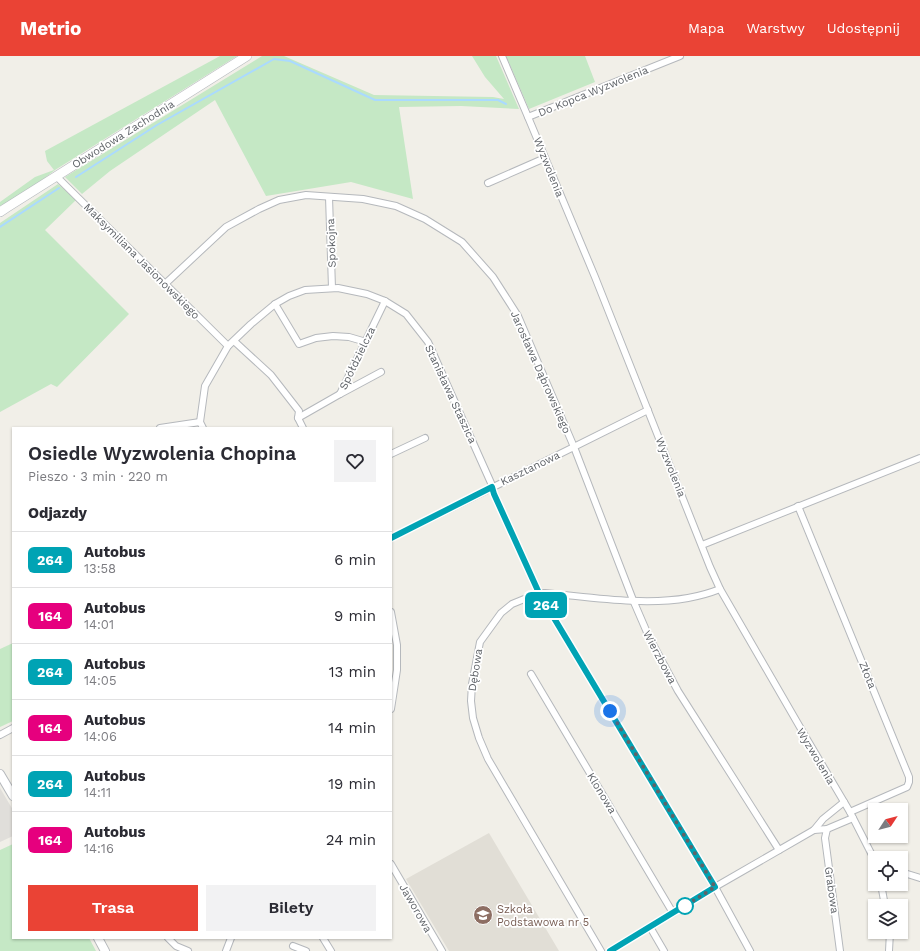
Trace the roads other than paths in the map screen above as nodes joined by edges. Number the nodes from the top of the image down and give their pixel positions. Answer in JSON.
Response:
{"nodes":[{"id":1,"x":247,"y":56,"type":"edge"},
{"id":2,"x":502,"y":56,"type":"edge"},
{"id":3,"x":680,"y":56,"type":"edge"},
{"id":4,"x":528,"y":117,"type":"junction"},
{"id":5,"x":545,"y":158,"type":"junction"},
{"id":6,"x":56,"y":176,"type":"junction"},
{"id":7,"x":488,"y":183,"type":"dead end"},
{"id":8,"x":329,"y":197,"type":"junction"},
{"id":9,"x":0,"y":212,"type":"edge"},
{"id":10,"x":165,"y":284,"type":"junction"},
{"id":11,"x":332,"y":288,"type":"junction"},
{"id":12,"x":386,"y":301,"type":"junction"},
{"id":13,"x":275,"y":304,"type":"junction"},
{"id":14,"x":234,"y":340,"type":"junction"},
{"id":15,"x":366,"y":342,"type":"junction"},
{"id":16,"x":228,"y":346,"type":"junction"},
{"id":17,"x":381,"y":372,"type":"dead end"},
{"id":18,"x":340,"y":394,"type":"junction"},
{"id":19,"x":648,"y":410,"type":"junction"},
{"id":20,"x":298,"y":418,"type":"junction"},
{"id":21,"x":200,"y":422,"type":"junction"},
{"id":22,"x":167,"y":427,"type":"edge"},
{"id":23,"x":202,"y":427,"type":"edge"},
{"id":24,"x":302,"y":427,"type":"edge"},
{"id":25,"x":425,"y":438,"type":"dead end"},
{"id":26,"x":574,"y":447,"type":"junction"},
{"id":27,"x":392,"y":454,"type":"edge"},
{"id":28,"x":920,"y":458,"type":"edge"},
{"id":29,"x":492,"y":487,"type":"junction"},
{"id":30,"x":798,"y":506,"type":"junction"},
{"id":31,"x":392,"y":537,"type":"edge"},
{"id":32,"x":702,"y":545,"type":"junction"},
{"id":33,"x":720,"y":589,"type":"junction"},
{"id":34,"x":539,"y":593,"type":"junction"},
{"id":35,"x":633,"y":600,"type":"junction"},
{"id":36,"x":392,"y":618,"type":"edge"},
{"id":37,"x":531,"y":674,"type":"dead end"},
{"id":38,"x":392,"y":702,"type":"edge"},
{"id":39,"x":12,"y":729,"type":"edge"},
{"id":40,"x":0,"y":735,"type":"edge"},
{"id":41,"x":0,"y":774,"type":"edge"},
{"id":42,"x":12,"y":794,"type":"edge"},
{"id":43,"x":844,"y":802,"type":"junction"},
{"id":44,"x":850,"y":812,"type":"junction"},
{"id":45,"x":853,"y":818,"type":"junction"},
{"id":46,"x":827,"y":829,"type":"junction"},
{"id":47,"x":814,"y":830,"type":"junction"},
{"id":48,"x":779,"y":850,"type":"junction"},
{"id":49,"x":870,"y":851,"type":"edge"},
{"id":50,"x":392,"y":866,"type":"edge"},
{"id":51,"x":908,"y":874,"type":"edge"},
{"id":52,"x":920,"y":878,"type":"edge"},
{"id":53,"x":715,"y":887,"type":"junction"},
{"id":54,"x":673,"y":912,"type":"junction"},
{"id":55,"x":650,"y":927,"type":"junction"},
{"id":56,"x":99,"y":939,"type":"edge"},
{"id":57,"x":169,"y":939,"type":"edge"},
{"id":58,"x":231,"y":939,"type":"edge"},
{"id":59,"x":324,"y":939,"type":"edge"},
{"id":60,"x":890,"y":939,"type":"edge"},
{"id":61,"x":293,"y":946,"type":"dead end"},
{"id":62,"x":105,"y":951,"type":"edge"},
{"id":63,"x":188,"y":951,"type":"edge"},
{"id":64,"x":226,"y":951,"type":"edge"},
{"id":65,"x":306,"y":951,"type":"edge"},
{"id":66,"x":331,"y":951,"type":"edge"},
{"id":67,"x":442,"y":951,"type":"edge"},
{"id":68,"x":601,"y":951,"type":"edge"},
{"id":69,"x":610,"y":951,"type":"edge"},
{"id":70,"x":664,"y":951,"type":"edge"},
{"id":71,"x":750,"y":951,"type":"edge"},
{"id":72,"x":840,"y":951,"type":"edge"},
{"id":73,"x":889,"y":951,"type":"edge"}],
"edges":[{"from":1,"to":6,"type":"main road","name":"Obwodowa Zachodnia"},
{"from":2,"to":4,"type":"street","name":"Wyzwolenia"},
{"from":3,"to":4,"type":"street","name":"Do Kopca Wyzwolenia"},
{"from":4,"to":5,"type":"street","name":"Wyzwolenia"},
{"from":5,"to":7,"type":"street"},
{"from":5,"to":19,"type":"street","name":"Wyzwolenia"},
{"from":6,"to":9,"type":"main road","name":"Obwodowa Zachodnia"},
{"from":6,"to":10,"type":"street","name":"Maksymiliana Jasionowskiego"},
{"from":8,"to":10,"type":"street","name":"Jarosława Dąbrowskiego"},
{"from":8,"to":11,"type":"street","name":"Spokojna"},
{"from":8,"to":26,"type":"street","name":"Jarosława Dąbrowskiego"},
{"from":10,"to":16,"type":"street","name":"Maksymiliana Jasionowskiego"},
{"from":11,"to":12,"type":"street","name":"Stanisława Staszica"},
{"from":11,"to":13,"type":"street","name":"Stanisława Staszica"},
{"from":12,"to":15,"type":"street","name":"Spółdzielcza"},
{"from":12,"to":29,"type":"street","name":"Stanisława Staszica"},
{"from":13,"to":14,"type":"street","name":"Stanisława Staszica"},
{"from":13,"to":15,"type":"street"},
{"from":14,"to":16,"type":"street","name":"Stanisława Staszica"},
{"from":14,"to":20,"type":"street"},
{"from":15,"to":18,"type":"street","name":"Spółdzielcza"},
{"from":16,"to":21,"type":"street","name":"Stanisława Staszica"},
{"from":17,"to":18,"type":"street"},
{"from":18,"to":20,"type":"street","name":"Spółdzielcza"},
{"from":19,"to":26,"type":"street","name":"Kasztanowa"},
{"from":19,"to":32,"type":"street","name":"Wyzwolenia"},
{"from":20,"to":24,"type":"street"},
{"from":21,"to":22,"type":"street"},
{"from":21,"to":23,"type":"street"},
{"from":25,"to":27,"type":"street"},
{"from":26,"to":29,"type":"street","name":"Kasztanowa"},
{"from":26,"to":35,"type":"street","name":"Wierzbowa"},
{"from":28,"to":30,"type":"street"},
{"from":29,"to":31,"type":"street","name":"Kasztanowa"},
{"from":29,"to":34,"type":"street","name":"Stanisława Staszica"},
{"from":30,"to":32,"type":"street"},
{"from":30,"to":44,"type":"street","name":"Złota"},
{"from":32,"to":33,"type":"street","name":"Wyzwolenia"},
{"from":33,"to":35,"type":"street","name":"Dębowa"},
{"from":33,"to":43,"type":"street","name":"Wyzwolenia"},
{"from":34,"to":35,"type":"street","name":"Dębowa"},
{"from":34,"to":53,"type":"street","name":"Stanisława Staszica"},
{"from":34,"to":68,"type":"street","name":"Dębowa"},
{"from":35,"to":48,"type":"street","name":"Wierzbowa"},
{"from":36,"to":38,"type":"street"},
{"from":37,"to":54,"type":"street","name":"Klonowa"},
{"from":39,"to":40,"type":"street"},
{"from":41,"to":42,"type":"street"},
{"from":43,"to":44,"type":"street","name":"Wyzwolenia"},
{"from":43,"to":47,"type":"street"},
{"from":44,"to":45,"type":"street","name":"Wyzwolenia"},
{"from":45,"to":46,"type":"street"},
{"from":45,"to":49,"type":"street","name":"Wyzwolenia"},
{"from":46,"to":47,"type":"street"},
{"from":46,"to":72,"type":"street","name":"Grabowa"},
{"from":47,"to":48,"type":"street"},
{"from":48,"to":53,"type":"street"},
{"from":50,"to":67,"type":"street","name":"Jaworowa"},
{"from":51,"to":52,"type":"street"},
{"from":53,"to":54,"type":"street"},
{"from":53,"to":71,"type":"street","name":"Stanisława Staszica"},
{"from":54,"to":55,"type":"street"},
{"from":55,"to":69,"type":"street"},
{"from":55,"to":70,"type":"street"},
{"from":56,"to":62,"type":"street"},
{"from":57,"to":63,"type":"street"},
{"from":58,"to":64,"type":"street"},
{"from":59,"to":66,"type":"street"},
{"from":60,"to":73,"type":"street"},
{"from":61,"to":65,"type":"street"}]}
